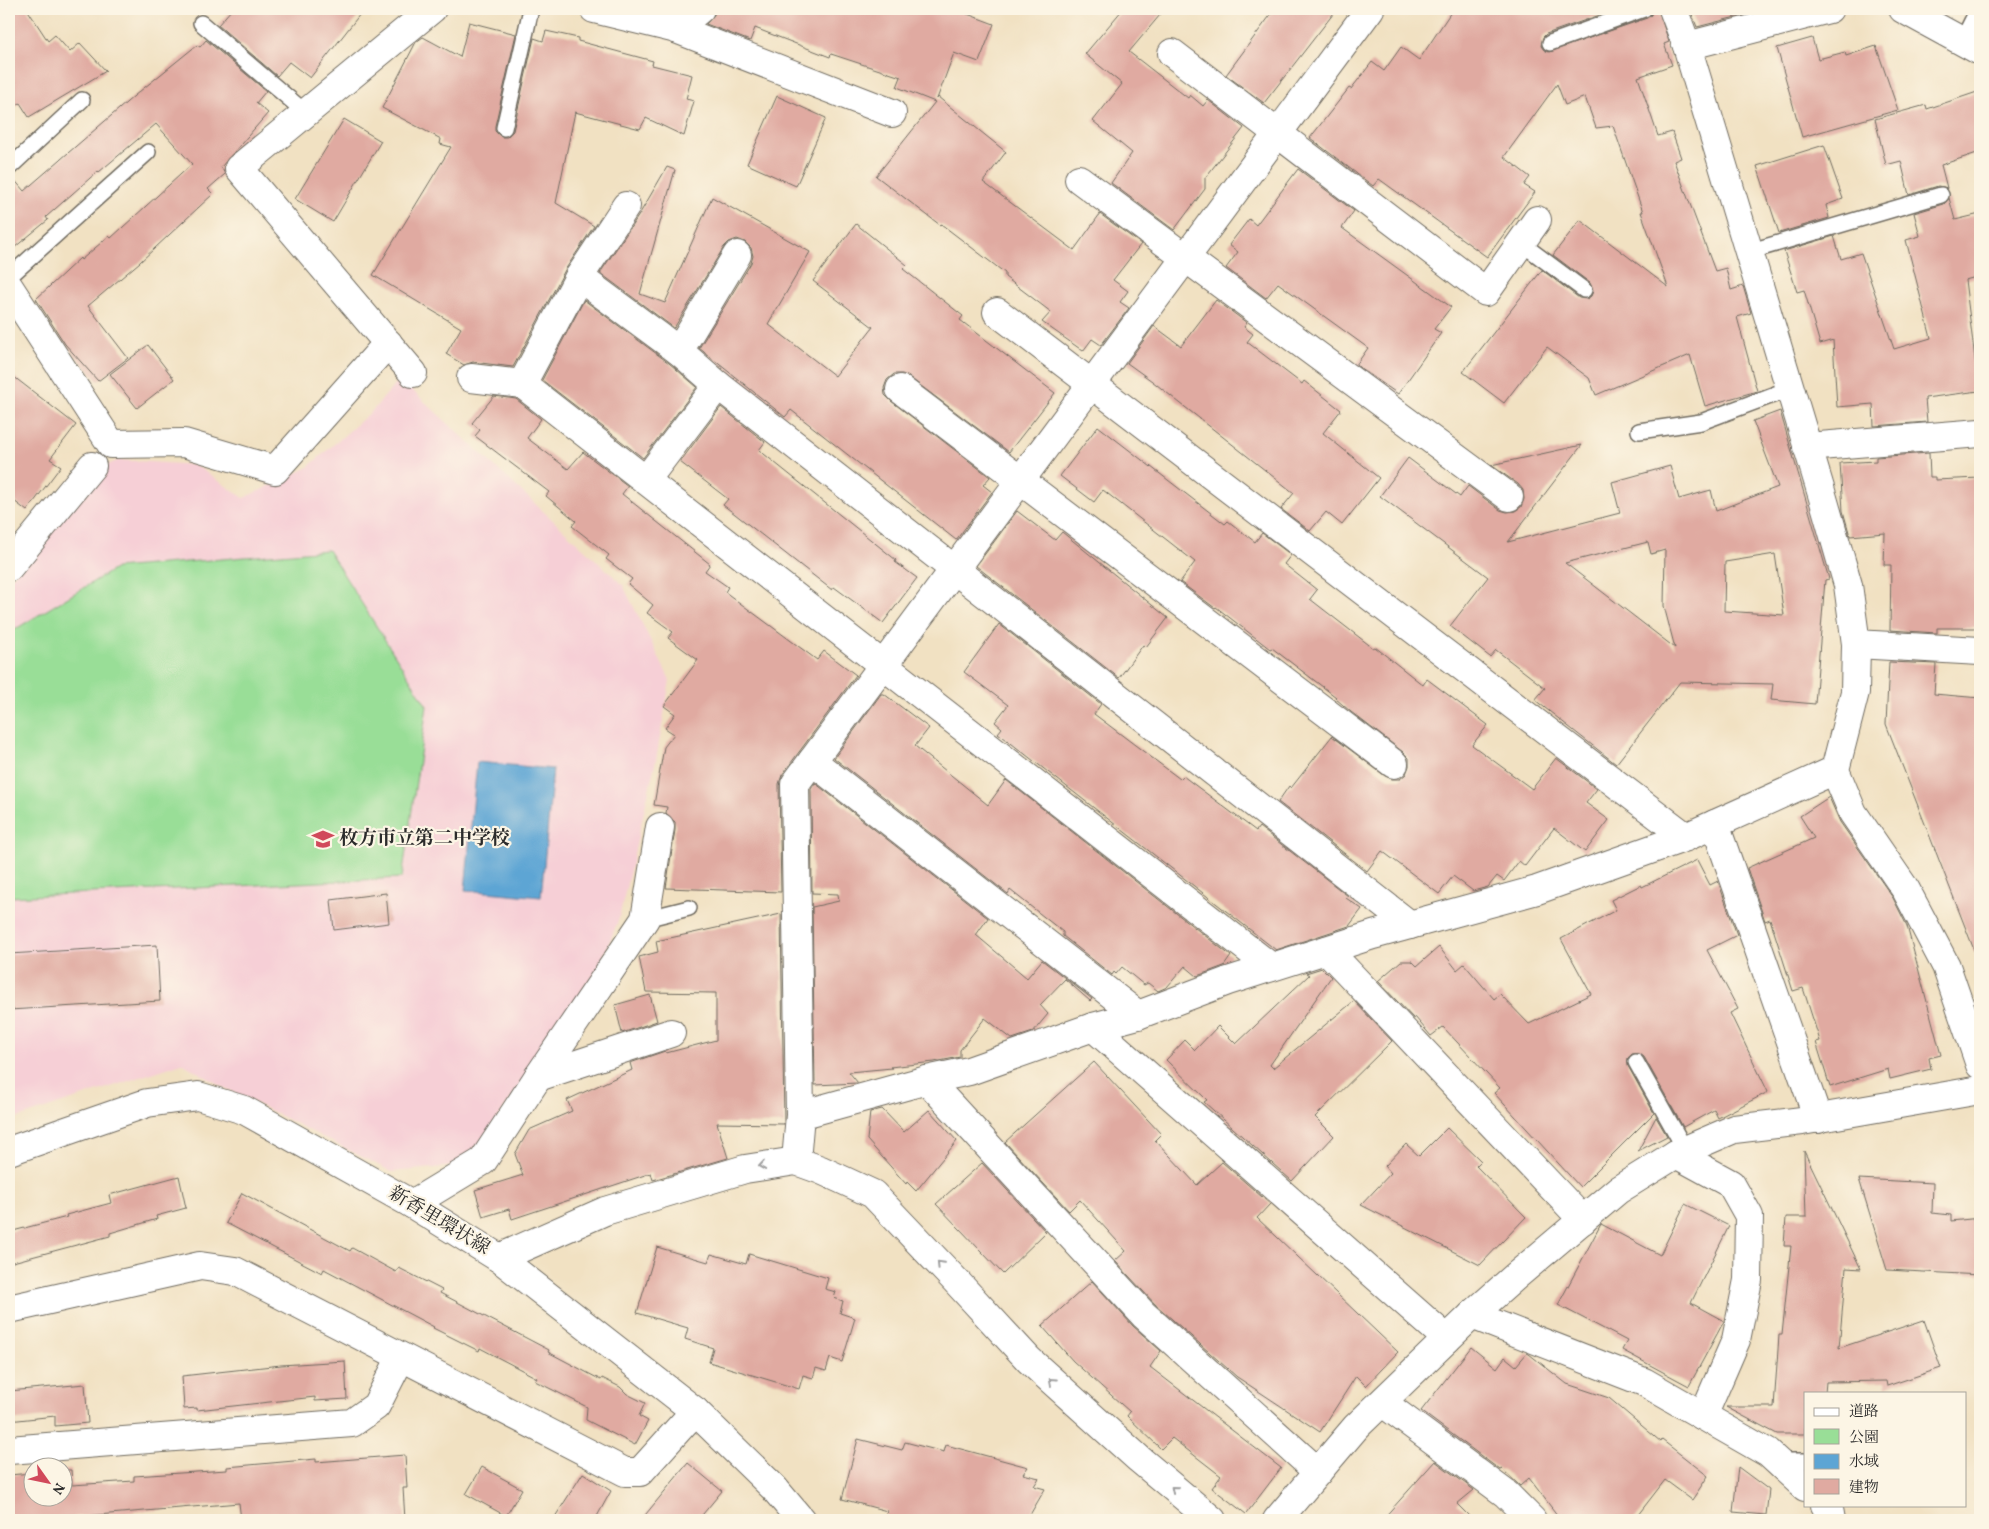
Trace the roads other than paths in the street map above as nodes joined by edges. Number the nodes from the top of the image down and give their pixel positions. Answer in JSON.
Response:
{"nodes":[{"id":1,"x":432,"y":9,"type":"edge"},
{"id":2,"x":531,"y":9,"type":"edge"},
{"id":3,"x":594,"y":9,"type":"edge"},
{"id":4,"x":700,"y":9,"type":"edge"},
{"id":5,"x":1370,"y":9,"type":"edge"},
{"id":6,"x":1644,"y":9,"type":"edge"},
{"id":7,"x":1673,"y":9,"type":"edge"},
{"id":8,"x":1829,"y":9,"type":"edge"},
{"id":9,"x":1903,"y":9,"type":"edge"},
{"id":10,"x":1978,"y":9,"type":"edge"},
{"id":11,"x":201,"y":23,"type":"dead end"},
{"id":12,"x":676,"y":29,"type":"junction"},
{"id":13,"x":1550,"y":43,"type":"dead end"},
{"id":14,"x":1687,"y":46,"type":"junction"},
{"id":15,"x":1971,"y":46,"type":"edge"},
{"id":16,"x":1172,"y":53,"type":"dead end"},
{"id":17,"x":82,"y":100,"type":"dead end"},
{"id":18,"x":306,"y":113,"type":"junction"},
{"id":19,"x":892,"y":113,"type":"dead end"},
{"id":20,"x":504,"y":128,"type":"dead end"},
{"id":21,"x":1277,"y":134,"type":"junction"},
{"id":22,"x":148,"y":152,"type":"dead end"},
{"id":23,"x":9,"y":168,"type":"edge"},
{"id":24,"x":1079,"y":179,"type":"dead end"},
{"id":25,"x":1941,"y":195,"type":"dead end"},
{"id":26,"x":626,"y":206,"type":"dead end"},
{"id":27,"x":1537,"y":220,"type":"dead end"},
{"id":28,"x":1521,"y":243,"type":"junction"},
{"id":29,"x":1748,"y":252,"type":"junction"},
{"id":30,"x":737,"y":255,"type":"dead end"},
{"id":31,"x":1186,"y":257,"type":"junction"},
{"id":32,"x":9,"y":277,"type":"edge"},
{"id":33,"x":579,"y":277,"type":"junction"},
{"id":34,"x":9,"y":287,"type":"edge"},
{"id":35,"x":1584,"y":290,"type":"dead end"},
{"id":36,"x":997,"y":312,"type":"dead end"},
{"id":37,"x":388,"y":343,"type":"junction"},
{"id":38,"x":679,"y":351,"type":"junction"},
{"id":39,"x":413,"y":373,"type":"dead end"},
{"id":40,"x":471,"y":378,"type":"dead end"},
{"id":41,"x":522,"y":384,"type":"junction"},
{"id":42,"x":1092,"y":384,"type":"junction"},
{"id":43,"x":718,"y":385,"type":"junction"},
{"id":44,"x":1789,"y":388,"type":"junction"},
{"id":45,"x":900,"y":389,"type":"dead end"},
{"id":46,"x":1639,"y":431,"type":"dead end"},
{"id":47,"x":1980,"y":433,"type":"edge"},
{"id":48,"x":1807,"y":447,"type":"junction"},
{"id":49,"x":92,"y":466,"type":"dead end"},
{"id":50,"x":646,"y":480,"type":"junction"},
{"id":51,"x":1020,"y":480,"type":"junction"},
{"id":52,"x":1508,"y":496,"type":"dead end"},
{"id":53,"x":9,"y":566,"type":"edge"},
{"id":54,"x":955,"y":570,"type":"junction"},
{"id":55,"x":1856,"y":644,"type":"junction"},
{"id":56,"x":1980,"y":651,"type":"edge"},
{"id":57,"x":884,"y":666,"type":"junction"},
{"id":58,"x":812,"y":761,"type":"junction"},
{"id":59,"x":1394,"y":764,"type":"dead end"},
{"id":60,"x":1835,"y":770,"type":"junction"},
{"id":61,"x":1715,"y":824,"type":"junction"},
{"id":62,"x":660,"y":827,"type":"dead end"},
{"id":63,"x":1686,"y":837,"type":"junction"},
{"id":64,"x":689,"y":908,"type":"dead end"},
{"id":65,"x":644,"y":919,"type":"junction"},
{"id":66,"x":1410,"y":925,"type":"junction"},
{"id":67,"x":1327,"y":950,"type":"junction"},
{"id":68,"x":1271,"y":967,"type":"junction"},
{"id":69,"x":1138,"y":1015,"type":"junction"},
{"id":70,"x":1093,"y":1027,"type":"junction"},
{"id":71,"x":671,"y":1033,"type":"dead end"},
{"id":72,"x":1636,"y":1062,"type":"dead end"},
{"id":73,"x":1980,"y":1065,"type":"edge"},
{"id":74,"x":538,"y":1076,"type":"junction"},
{"id":75,"x":927,"y":1080,"type":"junction"},
{"id":76,"x":1980,"y":1090,"type":"edge"},
{"id":77,"x":800,"y":1115,"type":"junction"},
{"id":78,"x":1818,"y":1118,"type":"junction"},
{"id":79,"x":9,"y":1151,"type":"edge"},
{"id":80,"x":1681,"y":1152,"type":"junction"},
{"id":81,"x":796,"y":1161,"type":"junction"},
{"id":82,"x":412,"y":1204,"type":"junction"},
{"id":83,"x":1583,"y":1220,"type":"junction"},
{"id":84,"x":500,"y":1258,"type":"junction"},
{"id":85,"x":9,"y":1309,"type":"edge"},
{"id":86,"x":1472,"y":1315,"type":"junction"},
{"id":87,"x":1447,"y":1339,"type":"junction"},
{"id":88,"x":401,"y":1357,"type":"junction"},
{"id":89,"x":1383,"y":1402,"type":"junction"},
{"id":90,"x":695,"y":1411,"type":"junction"},
{"id":91,"x":1703,"y":1416,"type":"junction"},
{"id":92,"x":9,"y":1450,"type":"edge"},
{"id":93,"x":1804,"y":1461,"type":"edge"},
{"id":94,"x":1778,"y":1462,"type":"junction"},
{"id":95,"x":1318,"y":1472,"type":"junction"},
{"id":96,"x":1804,"y":1486,"type":"edge"},
{"id":97,"x":1826,"y":1506,"type":"edge"},
{"id":98,"x":801,"y":1520,"type":"edge"},
{"id":99,"x":1212,"y":1520,"type":"edge"},
{"id":100,"x":1277,"y":1520,"type":"edge"},
{"id":101,"x":1532,"y":1520,"type":"edge"},
{"id":102,"x":1830,"y":1520,"type":"edge"}],
"edges":[{"from":1,"to":18,"type":"street"},
{"from":2,"to":20,"type":"lane"},
{"from":3,"to":12,"type":"street"},
{"from":4,"to":12,"type":"street"},
{"from":5,"to":21,"type":"street"},
{"from":6,"to":13,"type":"lane"},
{"from":7,"to":14,"type":"street"},
{"from":8,"to":14,"type":"street"},
{"from":9,"to":15,"type":"street"},
{"from":10,"to":15,"type":"lane"},
{"from":11,"to":18,"type":"lane"},
{"from":12,"to":19,"type":"street"},
{"from":14,"to":29,"type":"street"},
{"from":16,"to":21,"type":"street"},
{"from":17,"to":23,"type":"lane"},
{"from":18,"to":37,"type":"street"},
{"from":21,"to":28,"type":"street"},
{"from":21,"to":31,"type":"street"},
{"from":22,"to":32,"type":"lane"},
{"from":24,"to":31,"type":"street"},
{"from":25,"to":29,"type":"lane"},
{"from":26,"to":33,"type":"street"},
{"from":27,"to":28,"type":"street"},
{"from":28,"to":35,"type":"lane"},
{"from":29,"to":44,"type":"street"},
{"from":30,"to":38,"type":"street"},
{"from":31,"to":42,"type":"street"},
{"from":31,"to":52,"type":"street"},
{"from":33,"to":38,"type":"street"},
{"from":33,"to":41,"type":"street"},
{"from":34,"to":37,"type":"street"},
{"from":36,"to":42,"type":"street"},
{"from":37,"to":39,"type":"street"},
{"from":38,"to":43,"type":"street"},
{"from":40,"to":41,"type":"street"},
{"from":41,"to":50,"type":"street"},
{"from":42,"to":51,"type":"street"},
{"from":42,"to":63,"type":"street"},
{"from":43,"to":50,"type":"street"},
{"from":43,"to":54,"type":"street"},
{"from":44,"to":46,"type":"lane"},
{"from":44,"to":48,"type":"street"},
{"from":45,"to":51,"type":"street"},
{"from":47,"to":48,"type":"street"},
{"from":48,"to":55,"type":"street"},
{"from":49,"to":53,"type":"street"},
{"from":50,"to":57,"type":"street"},
{"from":51,"to":54,"type":"street"},
{"from":51,"to":59,"type":"street"},
{"from":54,"to":57,"type":"street"},
{"from":54,"to":66,"type":"street"},
{"from":55,"to":56,"type":"street"},
{"from":55,"to":60,"type":"street"},
{"from":57,"to":58,"type":"street"},
{"from":57,"to":68,"type":"street"},
{"from":58,"to":69,"type":"street"},
{"from":58,"to":77,"type":"street"},
{"from":60,"to":61,"type":"street"},
{"from":60,"to":73,"type":"street"},
{"from":61,"to":63,"type":"street"},
{"from":61,"to":78,"type":"street"},
{"from":62,"to":65,"type":"street"},
{"from":63,"to":66,"type":"street"},
{"from":64,"to":65,"type":"lane"},
{"from":65,"to":74,"type":"street"},
{"from":66,"to":67,"type":"street"},
{"from":67,"to":68,"type":"street"},
{"from":67,"to":83,"type":"street"},
{"from":68,"to":69,"type":"street"},
{"from":69,"to":70,"type":"street"},
{"from":70,"to":75,"type":"street"},
{"from":70,"to":87,"type":"street"},
{"from":71,"to":74,"type":"street"},
{"from":72,"to":80,"type":"lane"},
{"from":74,"to":82,"type":"street"},
{"from":75,"to":77,"type":"street"},
{"from":75,"to":95,"type":"street"},
{"from":76,"to":78,"type":"street"},
{"from":77,"to":81,"type":"street"},
{"from":78,"to":80,"type":"street"},
{"from":79,"to":82,"type":"street","name":"新香里環状線"},
{"from":80,"to":83,"type":"street"},
{"from":80,"to":91,"type":"street"},
{"from":81,"to":84,"type":"street","one_way":true},
{"from":99,"to":81,"type":"street","one_way":true},
{"from":82,"to":84,"type":"street","name":"新香里環状線"},
{"from":83,"to":86,"type":"street"},
{"from":84,"to":90,"type":"street","name":"新香里環状線"},
{"from":85,"to":88,"type":"street"},
{"from":86,"to":87,"type":"street"},
{"from":86,"to":91,"type":"street"},
{"from":87,"to":89,"type":"street"},
{"from":88,"to":90,"type":"street"},
{"from":88,"to":92,"type":"street"},
{"from":89,"to":95,"type":"street"},
{"from":89,"to":101,"type":"street"},
{"from":90,"to":98,"type":"street","name":"新香里環状線"},
{"from":91,"to":94,"type":"street"},
{"from":93,"to":94,"type":"lane"},
{"from":94,"to":96,"type":"street"},
{"from":95,"to":100,"type":"street"},
{"from":97,"to":102,"type":"street"}]}
